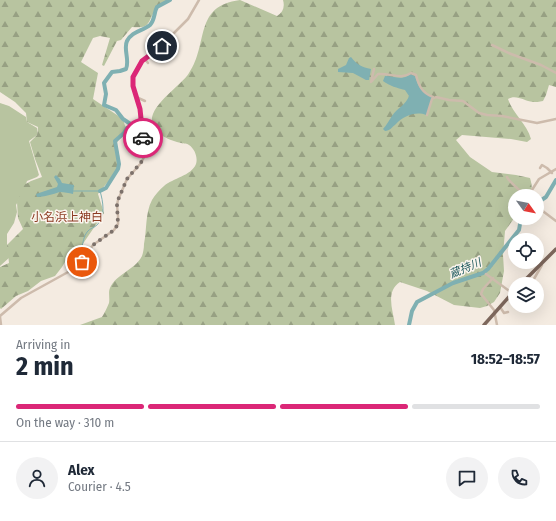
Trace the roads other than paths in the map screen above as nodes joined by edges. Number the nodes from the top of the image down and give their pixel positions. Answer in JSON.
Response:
{"nodes":[{"id":1,"x":199,"y":0,"type":"edge"},
{"id":2,"x":492,"y":45,"type":"dead end"},
{"id":3,"x":144,"y":58,"type":"junction"},
{"id":4,"x":148,"y":63,"type":"dead end"},
{"id":5,"x":374,"y":68,"type":"dead end"},
{"id":6,"x":556,"y":73,"type":"edge"},
{"id":7,"x":136,"y":97,"type":"junction"},
{"id":8,"x":434,"y":97,"type":"junction"},
{"id":9,"x":145,"y":101,"type":"dead end"},
{"id":10,"x":427,"y":115,"type":"dead end"},
{"id":11,"x":556,"y":119,"type":"edge"},
{"id":12,"x":540,"y":168,"type":"dead end"},
{"id":13,"x":556,"y":169,"type":"edge"},
{"id":14,"x":552,"y":173,"type":"junction"},
{"id":15,"x":506,"y":177,"type":"dead end"},
{"id":16,"x":519,"y":189,"type":"edge"},
{"id":17,"x":533,"y":189,"type":"edge"},
{"id":18,"x":544,"y":212,"type":"edge"},
{"id":19,"x":556,"y":221,"type":"edge"},
{"id":20,"x":556,"y":249,"type":"edge"},
{"id":21,"x":544,"y":261,"type":"edge"},
{"id":22,"x":82,"y":262,"type":"junction"},
{"id":23,"x":87,"y":265,"type":"dead end"},
{"id":24,"x":536,"y":269,"type":"edge"},
{"id":25,"x":486,"y":274,"type":"dead end"},
{"id":26,"x":528,"y":277,"type":"edge"},
{"id":27,"x":493,"y":278,"type":"junction"},
{"id":28,"x":508,"y":287,"type":"edge"},
{"id":29,"x":506,"y":299,"type":"edge"},
{"id":30,"x":500,"y":307,"type":"junction"},
{"id":31,"x":508,"y":312,"type":"dead end"},
{"id":32,"x":495,"y":313,"type":"junction"},
{"id":33,"x":0,"y":316,"type":"edge"},
{"id":34,"x":1,"y":325,"type":"edge"},
{"id":35,"x":484,"y":325,"type":"edge"},
{"id":36,"x":497,"y":325,"type":"edge"}],
"edges":[{"from":1,"to":3,"type":"street"},
{"from":2,"to":6,"type":"street"},
{"from":3,"to":4,"type":"street"},
{"from":3,"to":7,"type":"street"},
{"from":5,"to":8,"type":"street"},
{"from":7,"to":9,"type":"street"},
{"from":7,"to":22,"type":"street"},
{"from":8,"to":10,"type":"street"},
{"from":8,"to":11,"type":"street"},
{"from":12,"to":14,"type":"street"},
{"from":13,"to":14,"type":"street"},
{"from":14,"to":17,"type":"street"},
{"from":15,"to":16,"type":"street"},
{"from":18,"to":19,"type":"street"},
{"from":20,"to":21,"type":"main road"},
{"from":22,"to":23,"type":"street"},
{"from":22,"to":33,"type":"street"},
{"from":24,"to":26,"type":"main road"},
{"from":25,"to":27,"type":"street"},
{"from":27,"to":28,"type":"street"},
{"from":27,"to":32,"type":"street"},
{"from":29,"to":30,"type":"main road"},
{"from":30,"to":31,"type":"street"},
{"from":30,"to":32,"type":"main road"},
{"from":32,"to":35,"type":"main road"},
{"from":32,"to":36,"type":"street"},
{"from":33,"to":34,"type":"street"}]}
